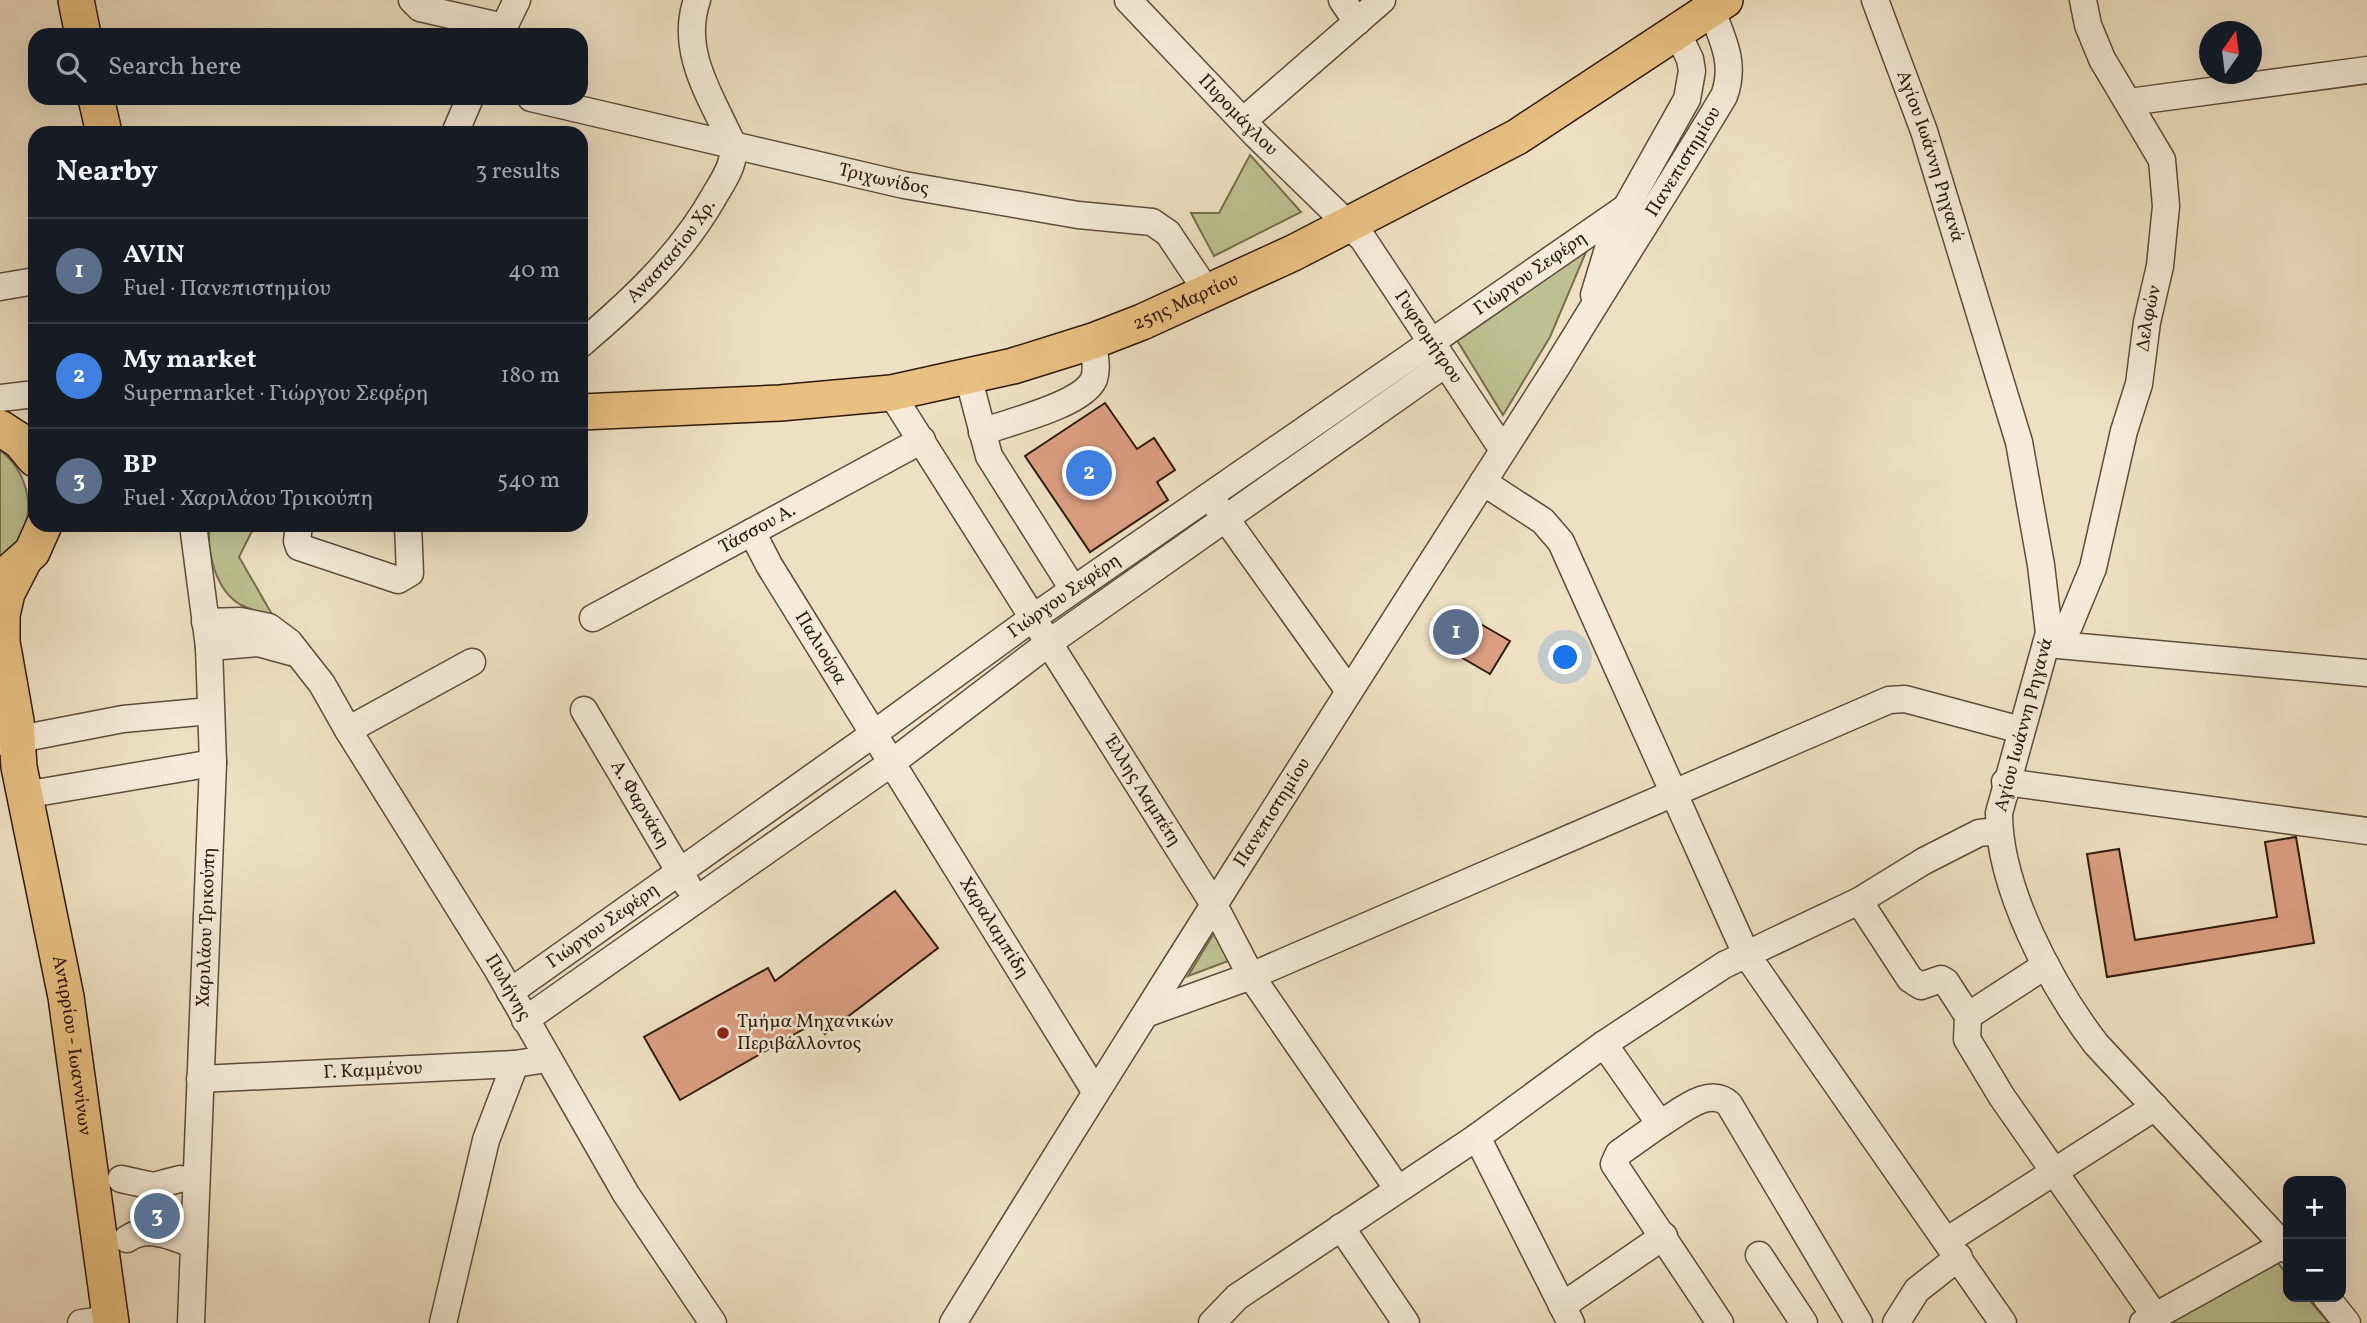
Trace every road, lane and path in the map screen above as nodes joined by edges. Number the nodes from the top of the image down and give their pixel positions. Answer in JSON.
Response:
{"nodes":[{"id":1,"x":76,"y":0,"type":"edge"},
{"id":2,"x":412,"y":0,"type":"edge"},
{"id":3,"x":517,"y":0,"type":"edge"},
{"id":4,"x":697,"y":0,"type":"edge"},
{"id":5,"x":1128,"y":0,"type":"edge"},
{"id":6,"x":1342,"y":0,"type":"edge"},
{"id":7,"x":1382,"y":0,"type":"edge"},
{"id":8,"x":1875,"y":0,"type":"edge"},
{"id":9,"x":2083,"y":0,"type":"edge"},
{"id":10,"x":1718,"y":5,"type":"edge"},
{"id":11,"x":1357,"y":22,"type":"junction"},
{"id":12,"x":82,"y":28,"type":"edge"},
{"id":13,"x":491,"y":28,"type":"edge"},
{"id":14,"x":503,"y":28,"type":"edge"},
{"id":15,"x":1677,"y":32,"type":"junction"},
{"id":16,"x":2367,"y":70,"type":"edge"},
{"id":17,"x":2129,"y":102,"type":"junction"},
{"id":18,"x":98,"y":105,"type":"edge"},
{"id":19,"x":467,"y":105,"type":"edge"},
{"id":20,"x":560,"y":105,"type":"edge"},
{"id":21,"x":1243,"y":121,"type":"junction"},
{"id":22,"x":102,"y":126,"type":"edge"},
{"id":23,"x":458,"y":126,"type":"edge"},
{"id":24,"x":732,"y":143,"type":"junction"},
{"id":25,"x":1624,"y":209,"type":"junction"},
{"id":26,"x":1350,"y":225,"type":"junction"},
{"id":27,"x":28,"y":282,"type":"edge"},
{"id":28,"x":0,"y":287,"type":"edge"},
{"id":29,"x":1208,"y":293,"type":"junction"},
{"id":30,"x":1592,"y":304,"type":"junction"},
{"id":31,"x":588,"y":338,"type":"edge"},
{"id":32,"x":1093,"y":341,"type":"junction"},
{"id":33,"x":1431,"y":342,"type":"junction"},
{"id":34,"x":1445,"y":364,"type":"junction"},
{"id":35,"x":968,"y":376,"type":"junction"},
{"id":36,"x":891,"y":393,"type":"junction"},
{"id":37,"x":28,"y":395,"type":"edge"},
{"id":38,"x":0,"y":398,"type":"edge"},
{"id":39,"x":588,"y":412,"type":"edge"},
{"id":40,"x":982,"y":432,"type":"junction"},
{"id":41,"x":922,"y":440,"type":"junction"},
{"id":42,"x":1503,"y":450,"type":"junction"},
{"id":43,"x":1483,"y":482,"type":"junction"},
{"id":44,"x":1209,"y":495,"type":"junction"},
{"id":45,"x":1225,"y":518,"type":"junction"},
{"id":46,"x":41,"y":532,"type":"edge"},
{"id":47,"x":196,"y":532,"type":"edge"},
{"id":48,"x":298,"y":532,"type":"edge"},
{"id":49,"x":408,"y":532,"type":"edge"},
{"id":50,"x":752,"y":532,"type":"junction"},
{"id":51,"x":12,"y":570,"type":"edge"},
{"id":52,"x":1073,"y":589,"type":"junction"},
{"id":53,"x":1034,"y":617,"type":"junction"},
{"id":54,"x":593,"y":618,"type":"dead end"},
{"id":55,"x":207,"y":635,"type":"junction"},
{"id":56,"x":2048,"y":639,"type":"junction"},
{"id":57,"x":1050,"y":642,"type":"junction"},
{"id":58,"x":472,"y":662,"type":"dead end"},
{"id":59,"x":2367,"y":673,"type":"edge"},
{"id":60,"x":1349,"y":691,"type":"junction"},
{"id":61,"x":584,"y":710,"type":"dead end"},
{"id":62,"x":209,"y":711,"type":"junction"},
{"id":63,"x":348,"y":730,"type":"junction"},
{"id":64,"x":2021,"y":730,"type":"junction"},
{"id":65,"x":872,"y":735,"type":"junction"},
{"id":66,"x":13,"y":755,"type":"edge"},
{"id":67,"x":213,"y":763,"type":"junction"},
{"id":68,"x":890,"y":764,"type":"junction"},
{"id":69,"x":2005,"y":782,"type":"junction"},
{"id":70,"x":1675,"y":792,"type":"junction"},
{"id":71,"x":1999,"y":831,"type":"junction"},
{"id":72,"x":2367,"y":831,"type":"edge"},
{"id":73,"x":678,"y":871,"type":"junction"},
{"id":74,"x":696,"y":900,"type":"junction"},
{"id":75,"x":1858,"y":901,"type":"junction"},
{"id":76,"x":1213,"y":903,"type":"junction"},
{"id":77,"x":1746,"y":954,"type":"junction"},
{"id":78,"x":2046,"y":965,"type":"junction"},
{"id":79,"x":1251,"y":976,"type":"junction"},
{"id":80,"x":510,"y":992,"type":"junction"},
{"id":81,"x":1148,"y":1013,"type":"junction"},
{"id":82,"x":1968,"y":1016,"type":"junction"},
{"id":83,"x":525,"y":1020,"type":"junction"},
{"id":84,"x":1604,"y":1044,"type":"junction"},
{"id":85,"x":547,"y":1059,"type":"junction"},
{"id":86,"x":516,"y":1064,"type":"junction"},
{"id":87,"x":200,"y":1079,"type":"junction"},
{"id":88,"x":1095,"y":1091,"type":"junction"},
{"id":89,"x":2155,"y":1107,"type":"junction"},
{"id":90,"x":1660,"y":1124,"type":"junction"},
{"id":91,"x":1476,"y":1137,"type":"junction"},
{"id":92,"x":2055,"y":1172,"type":"junction"},
{"id":93,"x":121,"y":1179,"type":"dead end"},
{"id":94,"x":180,"y":1179,"type":"dead end"},
{"id":95,"x":153,"y":1186,"type":"junction"},
{"id":96,"x":1397,"y":1188,"type":"junction"},
{"id":97,"x":1341,"y":1227,"type":"junction"},
{"id":98,"x":156,"y":1232,"type":"junction"},
{"id":99,"x":1664,"y":1236,"type":"junction"},
{"id":100,"x":127,"y":1239,"type":"dead end"},
{"id":101,"x":194,"y":1245,"type":"junction"},
{"id":102,"x":2283,"y":1245,"type":"edge"},
{"id":103,"x":1953,"y":1249,"type":"junction"},
{"id":104,"x":2283,"y":1250,"type":"edge"},
{"id":105,"x":1759,"y":1255,"type":"dead end"},
{"id":106,"x":2330,"y":1302,"type":"edge"},
{"id":107,"x":1567,"y":1314,"type":"edge"},
{"id":108,"x":2149,"y":1320,"type":"edge"},
{"id":109,"x":101,"y":1322,"type":"edge"},
{"id":110,"x":191,"y":1323,"type":"edge"},
{"id":111,"x":443,"y":1323,"type":"edge"},
{"id":112,"x":713,"y":1323,"type":"edge"},
{"id":113,"x":953,"y":1323,"type":"edge"},
{"id":114,"x":1212,"y":1323,"type":"edge"},
{"id":115,"x":1406,"y":1323,"type":"edge"},
{"id":116,"x":1720,"y":1323,"type":"edge"},
{"id":117,"x":1804,"y":1323,"type":"edge"},
{"id":118,"x":1859,"y":1323,"type":"edge"},
{"id":119,"x":1896,"y":1323,"type":"edge"},
{"id":120,"x":2003,"y":1323,"type":"edge"},
{"id":121,"x":2347,"y":1323,"type":"edge"}],
"edges":[{"from":1,"to":12,"type":"main road"},
{"from":2,"to":13,"type":"street"},
{"from":3,"to":14,"type":"street"},
{"from":4,"to":24,"type":"street"},
{"from":5,"to":21,"type":"street","name":"Πυρομάγλου"},
{"from":6,"to":11,"type":"street"},
{"from":7,"to":11,"type":"street"},
{"from":8,"to":56,"type":"street","name":"Αγίου Ιωάννη Ρηγανά"},
{"from":9,"to":17,"type":"street","name":"Δελφών"},
{"from":10,"to":15,"type":"main road","name":"25ης Μαρτίου"},
{"from":10,"to":30,"type":"street","name":"Πανεπιστημίου"},
{"from":11,"to":21,"type":"street"},
{"from":15,"to":25,"type":"street","name":"Πανεπιστημίου"},
{"from":15,"to":26,"type":"main road","name":"25ης Μαρτίου"},
{"from":16,"to":17,"type":"street"},
{"from":17,"to":56,"type":"street","name":"Δελφών"},
{"from":18,"to":22,"type":"main road"},
{"from":19,"to":23,"type":"street"},
{"from":20,"to":24,"type":"street","name":"Τριχωνίδος"},
{"from":21,"to":26,"type":"street","name":"Πυρομάγλου"},
{"from":24,"to":29,"type":"street","name":"Τριχωνίδος"},
{"from":24,"to":31,"type":"street","name":"Αναστασίου Χρ."},
{"from":25,"to":30,"type":"street","name":"Πανεπιστημίου"},
{"from":25,"to":33,"type":"street","name":"Γιώργου Σεφέρη"},
{"from":26,"to":29,"type":"main road","name":"25ης Μαρτίου"},
{"from":26,"to":33,"type":"street","name":"Γυφτομήτρου"},
{"from":27,"to":28,"type":"street"},
{"from":29,"to":32,"type":"main road","name":"25ης Μαρτίου"},
{"from":30,"to":42,"type":"street","name":"Πανεπιστημίου"},
{"from":32,"to":35,"type":"main road","name":"25ης Μαρτίου"},
{"from":32,"to":40,"type":"street"},
{"from":33,"to":34,"type":"street","name":"Γυφτομήτρου"},
{"from":33,"to":44,"type":"street","name":"Γιώργου Σεφέρη"},
{"from":34,"to":42,"type":"street","name":"Γυφτομήτρου"},
{"from":34,"to":45,"type":"street","name":"Γιώργου Σεφέρη"},
{"from":35,"to":36,"type":"main road","name":"25ης Μαρτίου"},
{"from":35,"to":40,"type":"street"},
{"from":36,"to":39,"type":"main road","name":"25ης Μαρτίου"},
{"from":36,"to":41,"type":"street","name":"Έλλης Λαμπέτη"},
{"from":37,"to":38,"type":"street"},
{"from":40,"to":52,"type":"street"},
{"from":41,"to":50,"type":"street","name":"Τάσσου Α."},
{"from":41,"to":53,"type":"street","name":"Έλλης Λαμπέτη"},
{"from":42,"to":43,"type":"street","name":"Πανεπιστημίου"},
{"from":43,"to":60,"type":"street","name":"Πανεπιστημίου"},
{"from":43,"to":70,"type":"street"},
{"from":44,"to":45,"type":"street"},
{"from":44,"to":52,"type":"street","name":"Γιώργου Σεφέρη"},
{"from":45,"to":57,"type":"street","name":"Γιώργου Σεφέρη"},
{"from":45,"to":60,"type":"street"},
{"from":46,"to":51,"type":"main road","name":"Αντιρρίου - Ιωαννίνων"},
{"from":47,"to":55,"type":"street","name":"Χαριλάου Τρικούπη"},
{"from":48,"to":49,"type":"street"},
{"from":50,"to":54,"type":"street","name":"Τάσσου Α."},
{"from":50,"to":65,"type":"street","name":"Παλιούρα"},
{"from":51,"to":66,"type":"main road","name":"Αντιρρίου - Ιωαννίνων"},
{"from":52,"to":53,"type":"street","name":"Γιώργου Σεφέρη"},
{"from":53,"to":57,"type":"street","name":"Έλλης Λαμπέτη"},
{"from":53,"to":65,"type":"street","name":"Γιώργου Σεφέρη"},
{"from":55,"to":62,"type":"street","name":"Χαριλάου Τρικούπη"},
{"from":55,"to":63,"type":"street","name":"Πυλήνης"},
{"from":56,"to":59,"type":"street"},
{"from":56,"to":64,"type":"street","name":"Αγίου Ιωάννη Ρηγανά"},
{"from":57,"to":68,"type":"street","name":"Γιώργου Σεφέρη"},
{"from":57,"to":76,"type":"street","name":"Έλλης Λαμπέτη"},
{"from":58,"to":63,"type":"street"},
{"from":60,"to":76,"type":"street","name":"Πανεπιστημίου"},
{"from":61,"to":73,"type":"street","name":"Α. Φαρνάκη"},
{"from":62,"to":66,"type":"street"},
{"from":62,"to":67,"type":"street","name":"Χαριλάου Τρικούπη"},
{"from":63,"to":80,"type":"street","name":"Πυλήνης"},
{"from":64,"to":69,"type":"street","name":"Αγίου Ιωάννη Ρηγανά"},
{"from":64,"to":70,"type":"street"},
{"from":65,"to":68,"type":"street","name":"Παλιούρα"},
{"from":65,"to":73,"type":"street","name":"Γιώργου Σεφέρη"},
{"from":66,"to":67,"type":"street"},
{"from":66,"to":109,"type":"main road","name":"Αντιρρίου - Ιωαννίνων"},
{"from":67,"to":87,"type":"street","name":"Χαριλάου Τρικούπη"},
{"from":68,"to":74,"type":"street","name":"Γιώργου Σεφέρη"},
{"from":68,"to":88,"type":"street","name":"Χαραλαμπίδη"},
{"from":69,"to":71,"type":"street","name":"Αγίου Ιωάννη Ρηγανά"},
{"from":69,"to":72,"type":"street"},
{"from":70,"to":77,"type":"street"},
{"from":70,"to":79,"type":"street"},
{"from":71,"to":75,"type":"street"},
{"from":71,"to":78,"type":"street","name":"Αγίου Ιωάννη Ρηγανά"},
{"from":73,"to":74,"type":"street","name":"Α. Φαρνάκη"},
{"from":73,"to":80,"type":"street","name":"Γιώργου Σεφέρη"},
{"from":74,"to":83,"type":"street","name":"Γιώργου Σεφέρη"},
{"from":75,"to":77,"type":"street"},
{"from":75,"to":82,"type":"street"},
{"from":76,"to":79,"type":"street","name":"Έλλης Λαμπέτη"},
{"from":76,"to":81,"type":"street","name":"Πανεπιστημίου"},
{"from":77,"to":84,"type":"street"},
{"from":77,"to":103,"type":"street"},
{"from":78,"to":82,"type":"street"},
{"from":78,"to":89,"type":"street","name":"Αγίου Ιωάννη Ρηγανά"},
{"from":79,"to":81,"type":"street"},
{"from":79,"to":96,"type":"street","name":"Έλλης Λαμπέτη"},
{"from":80,"to":83,"type":"street","name":"Πυλήνης"},
{"from":81,"to":88,"type":"street","name":"Πανεπιστημίου"},
{"from":82,"to":92,"type":"street"},
{"from":83,"to":85,"type":"street","name":"Πυλήνης"},
{"from":84,"to":90,"type":"street"},
{"from":84,"to":91,"type":"street"},
{"from":85,"to":86,"type":"street","name":"Γ. Καμμένου"},
{"from":85,"to":112,"type":"street","name":"Πυλήνης"},
{"from":86,"to":87,"type":"street","name":"Γ. Καμμένου"},
{"from":86,"to":111,"type":"street"},
{"from":87,"to":101,"type":"street","name":"Χαριλάου Τρικούπη"},
{"from":88,"to":113,"type":"street","name":"Πανεπιστημίου"},
{"from":89,"to":92,"type":"street"},
{"from":89,"to":102,"type":"street","name":"Αγίου Ιωάννη Ρηγανά"},
{"from":90,"to":99,"type":"street"},
{"from":90,"to":118,"type":"street"},
{"from":91,"to":96,"type":"street"},
{"from":91,"to":107,"type":"street"},
{"from":92,"to":103,"type":"street"},
{"from":92,"to":108,"type":"street"},
{"from":93,"to":95,"type":"street"},
{"from":94,"to":95,"type":"street"},
{"from":95,"to":98,"type":"street"},
{"from":96,"to":97,"type":"street"},
{"from":97,"to":114,"type":"street"},
{"from":97,"to":115,"type":"street"},
{"from":98,"to":100,"type":"street"},
{"from":98,"to":101,"type":"street"},
{"from":99,"to":107,"type":"street"},
{"from":99,"to":116,"type":"street"},
{"from":101,"to":110,"type":"street","name":"Χαριλάου Τρικούπη"},
{"from":103,"to":119,"type":"street"},
{"from":103,"to":120,"type":"street"},
{"from":104,"to":108,"type":"street"},
{"from":105,"to":117,"type":"street"},
{"from":106,"to":121,"type":"street"}]}
